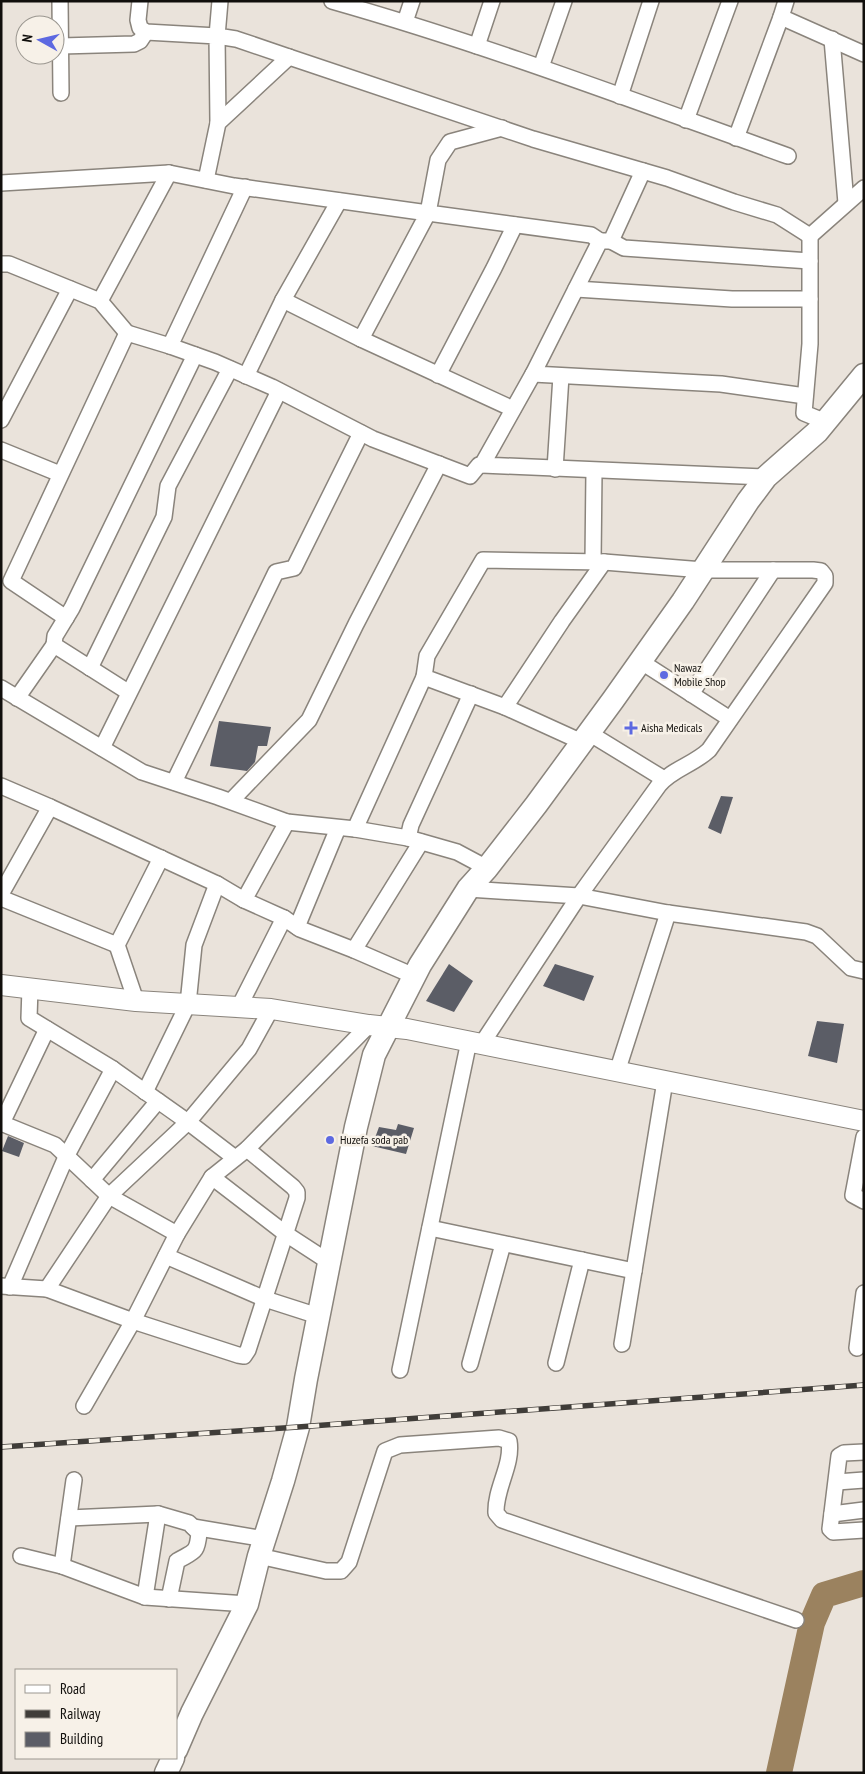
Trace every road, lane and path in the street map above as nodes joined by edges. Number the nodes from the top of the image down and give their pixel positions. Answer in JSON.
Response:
{"nodes":[{"id":1,"x":60,"y":1,"type":"edge"},
{"id":2,"x":140,"y":1,"type":"edge"},
{"id":3,"x":220,"y":1,"type":"edge"},
{"id":4,"x":332,"y":1,"type":"edge"},
{"id":5,"x":412,"y":1,"type":"edge"},
{"id":6,"x":492,"y":1,"type":"edge"},
{"id":7,"x":564,"y":1,"type":"edge"},
{"id":8,"x":651,"y":1,"type":"edge"},
{"id":9,"x":730,"y":1,"type":"edge"},
{"id":10,"x":786,"y":1,"type":"edge"},
{"id":11,"x":60,"y":15,"type":"edge"},
{"id":12,"x":781,"y":17,"type":"junction"},
{"id":13,"x":405,"y":22,"type":"junction"},
{"id":14,"x":146,"y":32,"type":"junction"},
{"id":15,"x":217,"y":36,"type":"junction"},
{"id":16,"x":832,"y":39,"type":"junction"},
{"id":17,"x":65,"y":46,"type":"edge"},
{"id":18,"x":477,"y":46,"type":"junction"},
{"id":19,"x":864,"y":54,"type":"edge"},
{"id":20,"x":289,"y":57,"type":"junction"},
{"id":21,"x":61,"y":65,"type":"edge"},
{"id":22,"x":540,"y":67,"type":"junction"},
{"id":23,"x":61,"y":93,"type":"dead end"},
{"id":24,"x":620,"y":96,"type":"junction"},
{"id":25,"x":686,"y":120,"type":"junction"},
{"id":26,"x":218,"y":123,"type":"junction"},
{"id":27,"x":502,"y":128,"type":"junction"},
{"id":28,"x":736,"y":138,"type":"junction"},
{"id":29,"x":788,"y":156,"type":"dead end"},
{"id":30,"x":643,"y":171,"type":"junction"},
{"id":31,"x":169,"y":173,"type":"junction"},
{"id":32,"x":206,"y":180,"type":"junction"},
{"id":33,"x":2,"y":184,"type":"edge"},
{"id":34,"x":245,"y":187,"type":"junction"},
{"id":35,"x":864,"y":188,"type":"edge"},
{"id":36,"x":339,"y":200,"type":"junction"},
{"id":37,"x":846,"y":204,"type":"junction"},
{"id":38,"x":428,"y":213,"type":"junction"},
{"id":39,"x":515,"y":224,"type":"junction"},
{"id":40,"x":810,"y":236,"type":"junction"},
{"id":41,"x":606,"y":241,"type":"junction"},
{"id":42,"x":810,"y":262,"type":"junction"},
{"id":43,"x":1,"y":264,"type":"edge"},
{"id":44,"x":70,"y":289,"type":"junction"},
{"id":45,"x":576,"y":289,"type":"junction"},
{"id":46,"x":810,"y":299,"type":"junction"},
{"id":47,"x":282,"y":300,"type":"junction"},
{"id":48,"x":100,"y":302,"type":"junction"},
{"id":49,"x":127,"y":333,"type":"junction"},
{"id":50,"x":360,"y":339,"type":"junction"},
{"id":51,"x":170,"y":346,"type":"junction"},
{"id":52,"x":194,"y":355,"type":"junction"},
{"id":53,"x":230,"y":369,"type":"junction"},
{"id":54,"x":533,"y":374,"type":"junction"},
{"id":55,"x":438,"y":375,"type":"junction"},
{"id":56,"x":864,"y":375,"type":"edge"},
{"id":57,"x":246,"y":376,"type":"junction"},
{"id":58,"x":560,"y":376,"type":"junction"},
{"id":59,"x":278,"y":391,"type":"junction"},
{"id":60,"x":805,"y":396,"type":"junction"},
{"id":61,"x":513,"y":409,"type":"junction"},
{"id":62,"x":1,"y":420,"type":"edge"},
{"id":63,"x":826,"y":422,"type":"junction"},
{"id":64,"x":361,"y":433,"type":"junction"},
{"id":65,"x":1,"y":450,"type":"edge"},
{"id":66,"x":439,"y":464,"type":"junction"},
{"id":67,"x":482,"y":465,"type":"junction"},
{"id":68,"x":555,"y":469,"type":"junction"},
{"id":69,"x":594,"y":470,"type":"junction"},
{"id":70,"x":60,"y":474,"type":"junction"},
{"id":71,"x":766,"y":477,"type":"junction"},
{"id":72,"x":598,"y":562,"type":"junction"},
{"id":73,"x":703,"y":570,"type":"junction"},
{"id":74,"x":773,"y":570,"type":"junction"},
{"id":75,"x":66,"y":618,"type":"junction"},
{"id":76,"x":54,"y":645,"type":"junction"},
{"id":77,"x":640,"y":661,"type":"junction"},
{"id":78,"x":90,"y":668,"type":"junction"},
{"id":79,"x":424,"y":677,"type":"junction"},
{"id":80,"x":1,"y":688,"type":"edge"},
{"id":81,"x":128,"y":692,"type":"junction"},
{"id":82,"x":471,"y":694,"type":"junction"},
{"id":83,"x":691,"y":694,"type":"junction"},
{"id":84,"x":17,"y":698,"type":"junction"},
{"id":85,"x":505,"y":707,"type":"junction"},
{"id":86,"x":730,"y":719,"type":"junction"},
{"id":87,"x":585,"y":738,"type":"junction"},
{"id":88,"x":102,"y":748,"type":"junction"},
{"id":89,"x":664,"y":779,"type":"junction"},
{"id":90,"x":174,"y":782,"type":"junction"},
{"id":91,"x":1,"y":786,"type":"edge"},
{"id":92,"x":231,"y":801,"type":"junction"},
{"id":93,"x":50,"y":806,"type":"junction"},
{"id":94,"x":287,"y":822,"type":"junction"},
{"id":95,"x":338,"y":828,"type":"junction"},
{"id":96,"x":355,"y":829,"type":"junction"},
{"id":97,"x":415,"y":840,"type":"junction"},
{"id":98,"x":162,"y":858,"type":"junction"},
{"id":99,"x":487,"y":868,"type":"junction"},
{"id":100,"x":217,"y":884,"type":"junction"},
{"id":101,"x":468,"y":890,"type":"junction"},
{"id":102,"x":1,"y":894,"type":"edge"},
{"id":103,"x":579,"y":896,"type":"junction"},
{"id":104,"x":1,"y":898,"type":"edge"},
{"id":105,"x":244,"y":900,"type":"junction"},
{"id":106,"x":668,"y":913,"type":"junction"},
{"id":107,"x":290,"y":923,"type":"junction"},
{"id":108,"x":117,"y":945,"type":"junction"},
{"id":109,"x":354,"y":950,"type":"junction"},
{"id":110,"x":864,"y":971,"type":"edge"},
{"id":111,"x":414,"y":976,"type":"junction"},
{"id":112,"x":1,"y":984,"type":"edge"},
{"id":113,"x":30,"y":988,"type":"junction"},
{"id":114,"x":136,"y":1001,"type":"junction"},
{"id":115,"x":188,"y":1004,"type":"junction"},
{"id":116,"x":239,"y":1007,"type":"junction"},
{"id":117,"x":271,"y":1009,"type":"junction"},
{"id":118,"x":379,"y":1026,"type":"junction"},
{"id":119,"x":47,"y":1028,"type":"junction"},
{"id":120,"x":475,"y":1043,"type":"junction"},
{"id":121,"x":113,"y":1069,"type":"junction"},
{"id":122,"x":617,"y":1072,"type":"junction"},
{"id":123,"x":665,"y":1082,"type":"junction"},
{"id":124,"x":145,"y":1092,"type":"junction"},
{"id":125,"x":158,"y":1101,"type":"junction"},
{"id":126,"x":864,"y":1121,"type":"edge"},
{"id":127,"x":188,"y":1122,"type":"junction"},
{"id":128,"x":2,"y":1123,"type":"edge"},
{"id":129,"x":864,"y":1137,"type":"edge"},
{"id":130,"x":241,"y":1153,"type":"junction"},
{"id":131,"x":66,"y":1157,"type":"junction"},
{"id":132,"x":212,"y":1177,"type":"junction"},
{"id":133,"x":92,"y":1180,"type":"junction"},
{"id":134,"x":109,"y":1196,"type":"junction"},
{"id":135,"x":864,"y":1201,"type":"edge"},
{"id":136,"x":430,"y":1228,"type":"junction"},
{"id":137,"x":177,"y":1234,"type":"junction"},
{"id":138,"x":286,"y":1234,"type":"junction"},
{"id":139,"x":503,"y":1244,"type":"junction"},
{"id":140,"x":166,"y":1256,"type":"junction"},
{"id":141,"x":582,"y":1260,"type":"junction"},
{"id":142,"x":329,"y":1262,"type":"junction"},
{"id":143,"x":634,"y":1271,"type":"junction"},
{"id":144,"x":6,"y":1287,"type":"edge"},
{"id":145,"x":48,"y":1289,"type":"junction"},
{"id":146,"x":864,"y":1293,"type":"edge"},
{"id":147,"x":264,"y":1299,"type":"junction"},
{"id":148,"x":318,"y":1316,"type":"junction"},
{"id":149,"x":862,"y":1316,"type":"edge"},
{"id":150,"x":133,"y":1321,"type":"junction"},
{"id":151,"x":622,"y":1344,"type":"dead end"},
{"id":152,"x":857,"y":1348,"type":"dead end"},
{"id":153,"x":556,"y":1363,"type":"dead end"},
{"id":154,"x":470,"y":1364,"type":"dead end"},
{"id":155,"x":400,"y":1370,"type":"dead end"},
{"id":156,"x":84,"y":1406,"type":"dead end"},
{"id":157,"x":864,"y":1452,"type":"edge"},
{"id":158,"x":74,"y":1480,"type":"dead end"},
{"id":159,"x":864,"y":1480,"type":"edge"},
{"id":160,"x":837,"y":1482,"type":"junction"},
{"id":161,"x":864,"y":1510,"type":"edge"},
{"id":162,"x":158,"y":1514,"type":"junction"},
{"id":163,"x":832,"y":1514,"type":"junction"},
{"id":164,"x":69,"y":1518,"type":"junction"},
{"id":165,"x":193,"y":1527,"type":"junction"},
{"id":166,"x":864,"y":1530,"type":"edge"},
{"id":167,"x":262,"y":1547,"type":"junction"},
{"id":168,"x":21,"y":1556,"type":"dead end"},
{"id":169,"x":62,"y":1566,"type":"junction"},
{"id":170,"x":145,"y":1597,"type":"junction"},
{"id":171,"x":169,"y":1599,"type":"junction"},
{"id":172,"x":247,"y":1604,"type":"junction"},
{"id":173,"x":796,"y":1620,"type":"dead end"},
{"id":174,"x":178,"y":1745,"type":"edge"},
{"id":175,"x":173,"y":1759,"type":"edge"},
{"id":176,"x":166,"y":1773,"type":"edge"}],
"edges":[{"from":1,"to":11,"type":"street"},
{"from":2,"to":14,"type":"street"},
{"from":3,"to":15,"type":"street"},
{"from":4,"to":13,"type":"street"},
{"from":5,"to":13,"type":"street"},
{"from":6,"to":18,"type":"street"},
{"from":7,"to":22,"type":"street"},
{"from":8,"to":24,"type":"street"},
{"from":9,"to":25,"type":"street"},
{"from":10,"to":12,"type":"street"},
{"from":12,"to":16,"type":"street"},
{"from":12,"to":28,"type":"street"},
{"from":13,"to":18,"type":"street"},
{"from":14,"to":15,"type":"street"},
{"from":14,"to":17,"type":"street"},
{"from":15,"to":20,"type":"street"},
{"from":15,"to":26,"type":"street"},
{"from":16,"to":19,"type":"street"},
{"from":16,"to":37,"type":"street"},
{"from":18,"to":22,"type":"street"},
{"from":20,"to":26,"type":"street"},
{"from":20,"to":27,"type":"street"},
{"from":21,"to":23,"type":"street"},
{"from":22,"to":24,"type":"street"},
{"from":24,"to":25,"type":"street"},
{"from":25,"to":28,"type":"street"},
{"from":26,"to":32,"type":"street"},
{"from":27,"to":30,"type":"street"},
{"from":27,"to":38,"type":"street"},
{"from":28,"to":29,"type":"street"},
{"from":30,"to":40,"type":"street"},
{"from":30,"to":41,"type":"street"},
{"from":31,"to":32,"type":"street"},
{"from":31,"to":33,"type":"street"},
{"from":31,"to":48,"type":"street"},
{"from":32,"to":34,"type":"street"},
{"from":34,"to":36,"type":"street"},
{"from":34,"to":51,"type":"street"},
{"from":35,"to":37,"type":"street"},
{"from":36,"to":38,"type":"street"},
{"from":36,"to":47,"type":"street"},
{"from":37,"to":40,"type":"street"},
{"from":38,"to":39,"type":"street"},
{"from":38,"to":50,"type":"street"},
{"from":39,"to":41,"type":"street"},
{"from":39,"to":55,"type":"street"},
{"from":40,"to":42,"type":"street"},
{"from":41,"to":42,"type":"street"},
{"from":41,"to":45,"type":"street"},
{"from":42,"to":46,"type":"street"},
{"from":43,"to":44,"type":"street"},
{"from":44,"to":48,"type":"street"},
{"from":44,"to":62,"type":"street"},
{"from":45,"to":46,"type":"street"},
{"from":45,"to":54,"type":"street"},
{"from":46,"to":60,"type":"street"},
{"from":47,"to":50,"type":"street"},
{"from":47,"to":57,"type":"street"},
{"from":48,"to":49,"type":"street"},
{"from":49,"to":51,"type":"street"},
{"from":49,"to":70,"type":"street"},
{"from":50,"to":55,"type":"street"},
{"from":51,"to":52,"type":"street"},
{"from":52,"to":53,"type":"street"},
{"from":52,"to":75,"type":"street"},
{"from":53,"to":57,"type":"street"},
{"from":53,"to":78,"type":"street"},
{"from":54,"to":58,"type":"street"},
{"from":54,"to":61,"type":"street"},
{"from":55,"to":61,"type":"street"},
{"from":56,"to":63,"type":"main road"},
{"from":57,"to":59,"type":"street"},
{"from":58,"to":60,"type":"street"},
{"from":58,"to":68,"type":"street"},
{"from":59,"to":64,"type":"street"},
{"from":59,"to":81,"type":"street"},
{"from":60,"to":63,"type":"street"},
{"from":61,"to":67,"type":"street"},
{"from":63,"to":71,"type":"main road"},
{"from":64,"to":66,"type":"street"},
{"from":64,"to":90,"type":"street"},
{"from":65,"to":70,"type":"street"},
{"from":66,"to":67,"type":"street"},
{"from":66,"to":92,"type":"street"},
{"from":67,"to":68,"type":"street"},
{"from":68,"to":69,"type":"street"},
{"from":69,"to":71,"type":"street"},
{"from":69,"to":72,"type":"street"},
{"from":70,"to":75,"type":"street"},
{"from":71,"to":73,"type":"main road"},
{"from":72,"to":73,"type":"street"},
{"from":72,"to":79,"type":"street"},
{"from":72,"to":85,"type":"street"},
{"from":73,"to":74,"type":"street"},
{"from":73,"to":77,"type":"main road"},
{"from":74,"to":83,"type":"street"},
{"from":74,"to":86,"type":"street"},
{"from":75,"to":76,"type":"street"},
{"from":76,"to":78,"type":"street"},
{"from":76,"to":84,"type":"street"},
{"from":77,"to":83,"type":"street"},
{"from":77,"to":87,"type":"main road"},
{"from":78,"to":81,"type":"street"},
{"from":79,"to":82,"type":"street"},
{"from":79,"to":96,"type":"street"},
{"from":80,"to":84,"type":"street"},
{"from":81,"to":88,"type":"street"},
{"from":82,"to":85,"type":"street"},
{"from":82,"to":97,"type":"street"},
{"from":83,"to":86,"type":"street"},
{"from":84,"to":88,"type":"street"},
{"from":85,"to":87,"type":"street"},
{"from":86,"to":89,"type":"street"},
{"from":87,"to":89,"type":"street"},
{"from":87,"to":99,"type":"main road"},
{"from":88,"to":90,"type":"street"},
{"from":89,"to":103,"type":"street"},
{"from":90,"to":92,"type":"street"},
{"from":91,"to":93,"type":"street"},
{"from":92,"to":94,"type":"street"},
{"from":93,"to":98,"type":"street"},
{"from":93,"to":102,"type":"street"},
{"from":94,"to":95,"type":"street"},
{"from":94,"to":105,"type":"street"},
{"from":95,"to":96,"type":"street"},
{"from":95,"to":107,"type":"street"},
{"from":96,"to":97,"type":"street"},
{"from":97,"to":99,"type":"street"},
{"from":97,"to":109,"type":"street"},
{"from":98,"to":100,"type":"street"},
{"from":98,"to":108,"type":"street"},
{"from":99,"to":101,"type":"main road"},
{"from":100,"to":105,"type":"street"},
{"from":100,"to":115,"type":"street"},
{"from":101,"to":103,"type":"street"},
{"from":101,"to":111,"type":"main road"},
{"from":103,"to":106,"type":"street"},
{"from":103,"to":120,"type":"street"},
{"from":104,"to":108,"type":"street"},
{"from":105,"to":107,"type":"street"},
{"from":106,"to":110,"type":"street"},
{"from":106,"to":122,"type":"street"},
{"from":107,"to":109,"type":"street"},
{"from":107,"to":116,"type":"street"},
{"from":108,"to":114,"type":"street"},
{"from":109,"to":111,"type":"street"},
{"from":111,"to":118,"type":"main road"},
{"from":112,"to":113,"type":"street"},
{"from":113,"to":114,"type":"street"},
{"from":113,"to":119,"type":"street"},
{"from":114,"to":115,"type":"street"},
{"from":115,"to":116,"type":"street"},
{"from":115,"to":124,"type":"street"},
{"from":116,"to":117,"type":"street"},
{"from":117,"to":118,"type":"street"},
{"from":117,"to":127,"type":"street"},
{"from":118,"to":120,"type":"street"},
{"from":118,"to":130,"type":"street"},
{"from":118,"to":142,"type":"main road"},
{"from":119,"to":121,"type":"street"},
{"from":119,"to":128,"type":"street"},
{"from":120,"to":122,"type":"street"},
{"from":120,"to":136,"type":"street"},
{"from":121,"to":124,"type":"street"},
{"from":121,"to":131,"type":"street"},
{"from":122,"to":123,"type":"street"},
{"from":123,"to":126,"type":"street"},
{"from":123,"to":143,"type":"street"},
{"from":124,"to":125,"type":"street"},
{"from":125,"to":127,"type":"street"},
{"from":125,"to":133,"type":"street"},
{"from":127,"to":130,"type":"street"},
{"from":127,"to":134,"type":"street"},
{"from":128,"to":131,"type":"street"},
{"from":129,"to":135,"type":"street"},
{"from":130,"to":132,"type":"street"},
{"from":130,"to":138,"type":"street"},
{"from":131,"to":133,"type":"street"},
{"from":131,"to":144,"type":"street"},
{"from":132,"to":137,"type":"street"},
{"from":132,"to":138,"type":"street"},
{"from":133,"to":134,"type":"street"},
{"from":134,"to":137,"type":"street"},
{"from":134,"to":145,"type":"street"},
{"from":136,"to":139,"type":"street"},
{"from":136,"to":155,"type":"street"},
{"from":137,"to":140,"type":"street"},
{"from":138,"to":142,"type":"street"},
{"from":138,"to":147,"type":"street"},
{"from":139,"to":141,"type":"street"},
{"from":139,"to":154,"type":"street"},
{"from":140,"to":147,"type":"street"},
{"from":140,"to":150,"type":"street"},
{"from":141,"to":143,"type":"street"},
{"from":141,"to":153,"type":"street"},
{"from":142,"to":148,"type":"main road"},
{"from":143,"to":151,"type":"street"},
{"from":144,"to":145,"type":"street"},
{"from":145,"to":150,"type":"street"},
{"from":146,"to":149,"type":"street"},
{"from":147,"to":148,"type":"street"},
{"from":147,"to":150,"type":"street"},
{"from":148,"to":167,"type":"main road"},
{"from":149,"to":152,"type":"street"},
{"from":150,"to":156,"type":"street"},
{"from":157,"to":160,"type":"street"},
{"from":158,"to":164,"type":"street"},
{"from":159,"to":160,"type":"street"},
{"from":160,"to":163,"type":"street"},
{"from":161,"to":163,"type":"street"},
{"from":162,"to":164,"type":"street"},
{"from":162,"to":165,"type":"street"},
{"from":162,"to":170,"type":"street"},
{"from":163,"to":166,"type":"street"},
{"from":164,"to":169,"type":"street"},
{"from":165,"to":167,"type":"street"},
{"from":165,"to":171,"type":"street"},
{"from":167,"to":172,"type":"main road"},
{"from":167,"to":173,"type":"street"},
{"from":168,"to":169,"type":"street"},
{"from":169,"to":170,"type":"street"},
{"from":170,"to":171,"type":"street"},
{"from":171,"to":172,"type":"street"},
{"from":172,"to":174,"type":"main road"},
{"from":175,"to":176,"type":"main road"}]}
